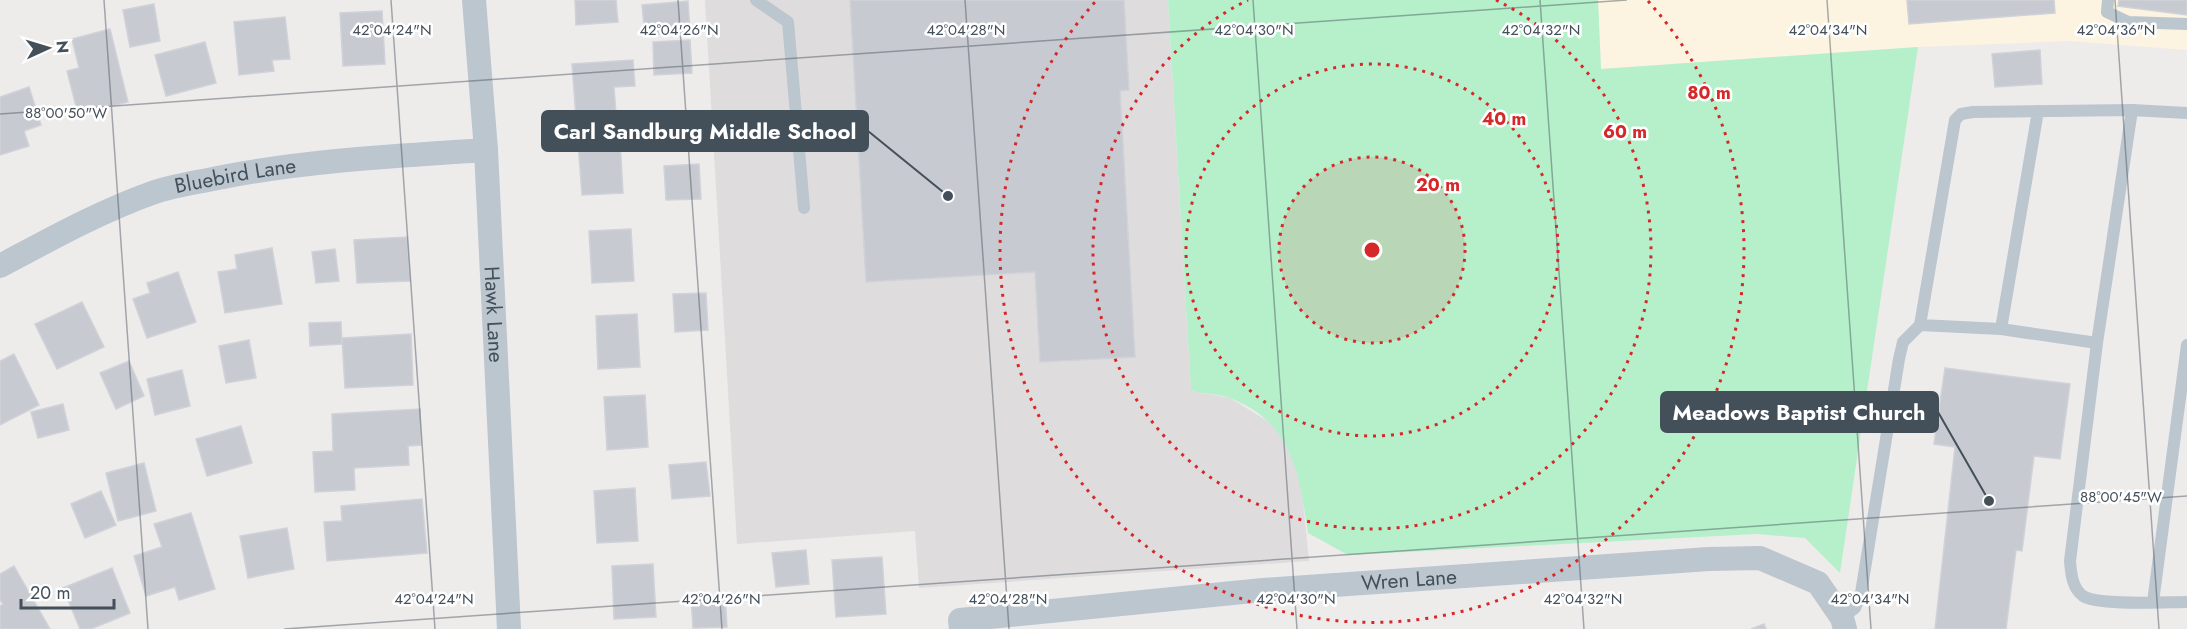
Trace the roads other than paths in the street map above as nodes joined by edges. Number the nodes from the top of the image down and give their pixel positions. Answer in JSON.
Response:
{"nodes":[{"id":1,"x":474,"y":0,"type":"edge"},
{"id":2,"x":756,"y":0,"type":"edge"},
{"id":3,"x":2108,"y":0,"type":"edge"},
{"id":4,"x":2187,"y":24,"type":"edge"},
{"id":5,"x":2132,"y":110,"type":"junction"},
{"id":6,"x":2038,"y":111,"type":"junction"},
{"id":7,"x":2187,"y":113,"type":"edge"},
{"id":8,"x":486,"y":150,"type":"junction"},
{"id":9,"x":804,"y":208,"type":"dead end"},
{"id":10,"x":0,"y":266,"type":"edge"},
{"id":11,"x":1920,"y":325,"type":"junction"},
{"id":12,"x":2001,"y":329,"type":"junction"},
{"id":13,"x":2097,"y":343,"type":"junction"},
{"id":14,"x":2187,"y":345,"type":"edge"},
{"id":15,"x":2153,"y":602,"type":"junction"},
{"id":16,"x":2187,"y":602,"type":"edge"},
{"id":17,"x":1843,"y":623,"type":"edge"},
{"id":18,"x":961,"y":624,"type":"edge"},
{"id":19,"x":509,"y":629,"type":"edge"}],
"edges":[{"from":1,"to":8,"type":"street","name":"Hawk Lane"},
{"from":2,"to":9,"type":"lane"},
{"from":3,"to":4,"type":"lane"},
{"from":5,"to":6,"type":"lane"},
{"from":5,"to":7,"type":"lane"},
{"from":5,"to":13,"type":"lane"},
{"from":6,"to":11,"type":"lane"},
{"from":6,"to":12,"type":"lane"},
{"from":8,"to":10,"type":"street","name":"Bluebird Lane"},
{"from":8,"to":19,"type":"street","name":"Hawk Lane"},
{"from":11,"to":12,"type":"lane"},
{"from":11,"to":17,"type":"lane"},
{"from":12,"to":13,"type":"lane"},
{"from":13,"to":15,"type":"lane"},
{"from":14,"to":15,"type":"lane"},
{"from":15,"to":16,"type":"lane"},
{"from":17,"to":18,"type":"street","name":"Wren Lane"}]}
